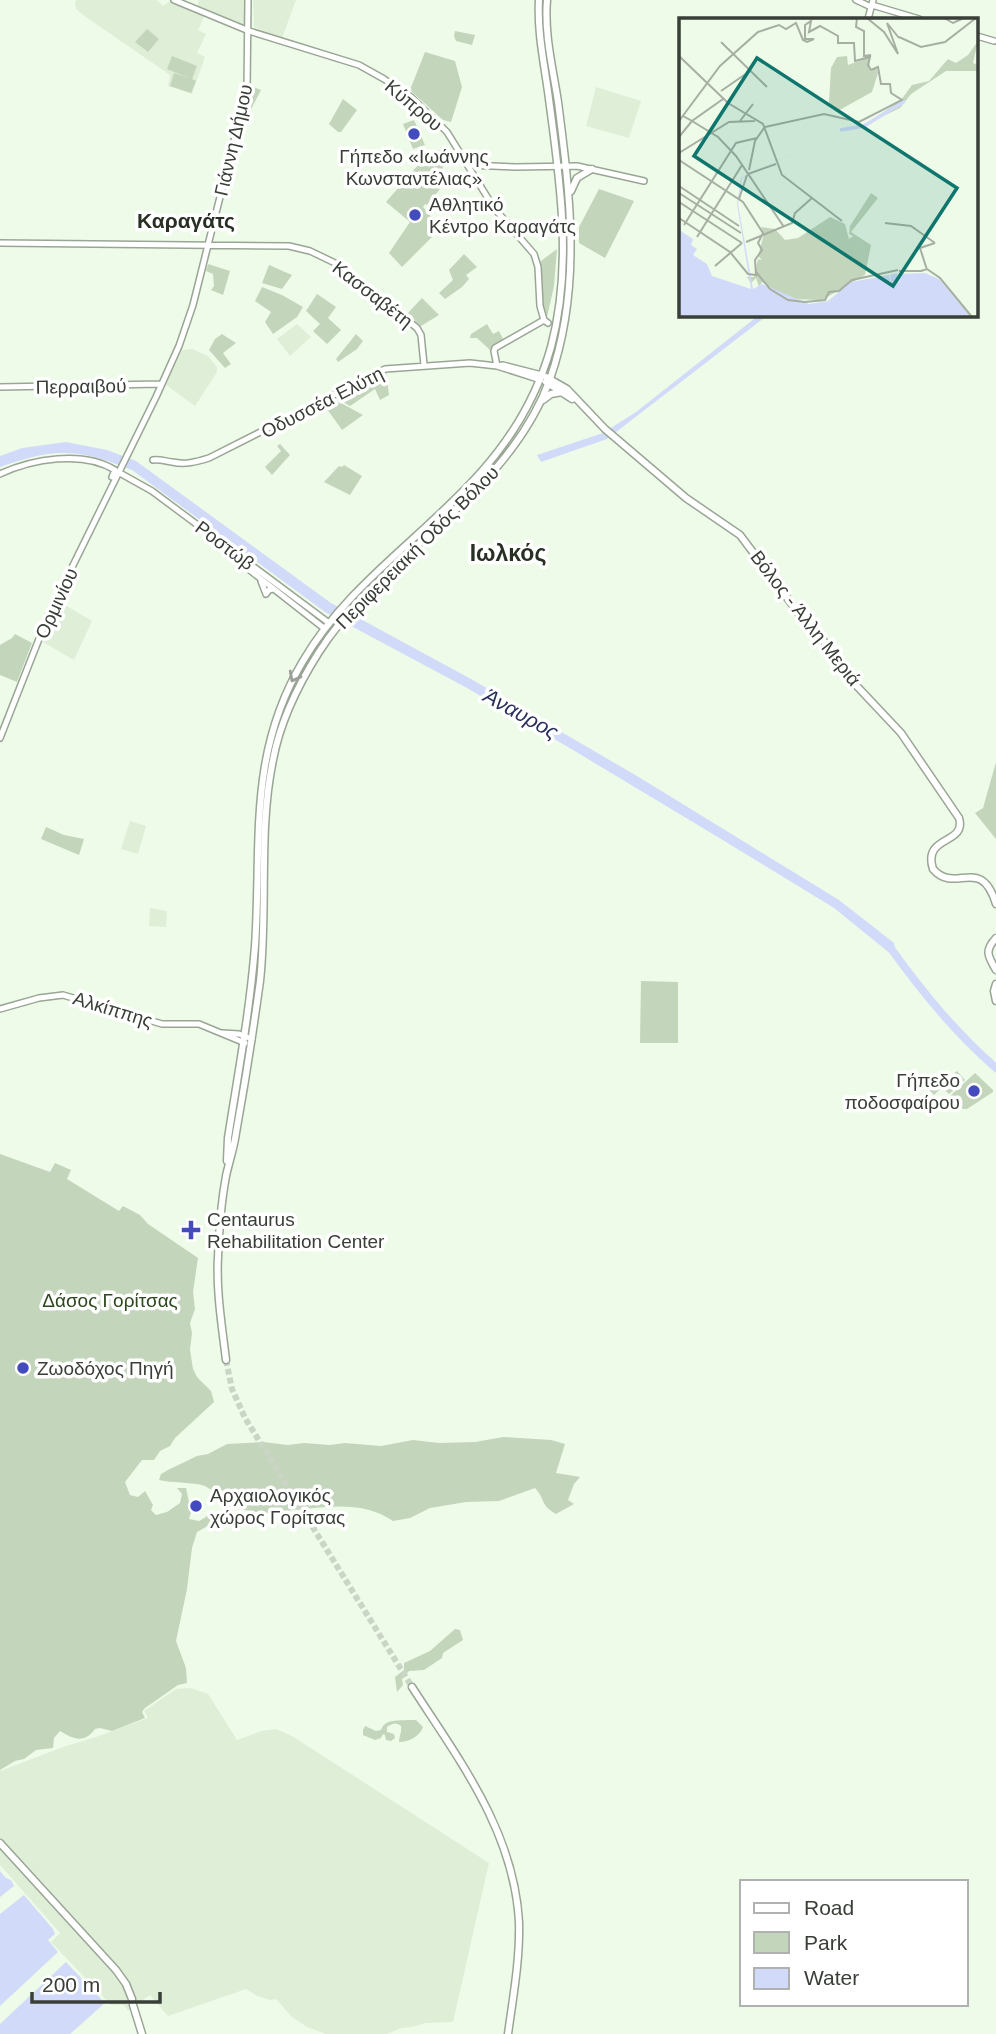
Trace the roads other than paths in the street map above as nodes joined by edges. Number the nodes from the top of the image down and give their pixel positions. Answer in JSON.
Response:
{"nodes":[{"id":1,"x":174,"y":0,"type":"edge"},
{"id":2,"x":248,"y":0,"type":"edge"},
{"id":3,"x":539,"y":0,"type":"edge"},
{"id":4,"x":547,"y":0,"type":"edge"},
{"id":5,"x":856,"y":0,"type":"edge"},
{"id":6,"x":872,"y":4,"type":"edge"},
{"id":7,"x":916,"y":18,"type":"edge"},
{"id":8,"x":248,"y":31,"type":"junction"},
{"id":9,"x":978,"y":36,"type":"edge"},
{"id":10,"x":993,"y":41,"type":"dead end"},
{"id":11,"x":468,"y":165,"type":"junction"},
{"id":12,"x":562,"y":166,"type":"junction"},
{"id":13,"x":592,"y":169,"type":"junction"},
{"id":14,"x":644,"y":181,"type":"dead end"},
{"id":15,"x":569,"y":196,"type":"junction"},
{"id":16,"x":0,"y":243,"type":"edge"},
{"id":17,"x":208,"y":245,"type":"junction"},
{"id":18,"x":424,"y":365,"type":"junction"},
{"id":19,"x":497,"y":366,"type":"junction"},
{"id":20,"x":541,"y":378,"type":"junction"},
{"id":21,"x":549,"y":381,"type":"junction"},
{"id":22,"x":162,"y":384,"type":"junction"},
{"id":23,"x":0,"y":387,"type":"edge"},
{"id":24,"x":562,"y":392,"type":"junction"},
{"id":25,"x":576,"y":401,"type":"junction"},
{"id":26,"x":538,"y":404,"type":"junction"},
{"id":27,"x":153,"y":460,"type":"dead end"},
{"id":28,"x":119,"y":471,"type":"junction"},
{"id":29,"x":0,"y":474,"type":"edge"},
{"id":30,"x":95,"y":519,"type":"junction"},
{"id":31,"x":225,"y":545,"type":"junction"},
{"id":32,"x":328,"y":624,"type":"junction"},
{"id":33,"x":0,"y":738,"type":"edge"},
{"id":34,"x":996,"y":904,"type":"edge"},
{"id":35,"x":996,"y":938,"type":"edge"},
{"id":36,"x":996,"y":970,"type":"edge"},
{"id":37,"x":996,"y":984,"type":"edge"},
{"id":38,"x":996,"y":1001,"type":"edge"},
{"id":39,"x":2,"y":1009,"type":"edge"},
{"id":40,"x":243,"y":1039,"type":"junction"},
{"id":41,"x":251,"y":1042,"type":"junction"},
{"id":42,"x":226,"y":1177,"type":"junction"},
{"id":43,"x":226,"y":1360,"type":"tunnel mouth"},
{"id":44,"x":412,"y":1687,"type":"tunnel mouth"},
{"id":45,"x":0,"y":1843,"type":"edge"},
{"id":46,"x":142,"y":2034,"type":"edge"},
{"id":47,"x":508,"y":2034,"type":"edge"}],
"edges":[{"from":1,"to":8,"type":"street","name":"Κύπρου"},
{"from":2,"to":8,"type":"street","name":"Γιάννη Δήμου"},
{"from":3,"to":12,"type":"main road","name":"Περιφερειακή Οδός Βόλου"},
{"from":4,"to":12,"type":"main road","name":"Περιφερειακή Οδός Βόλου"},
{"from":5,"to":6,"type":"street"},
{"from":6,"to":7,"type":"street"},
{"from":8,"to":11,"type":"street","name":"Κύπρου"},
{"from":8,"to":17,"type":"street","name":"Γιάννη Δήμου"},
{"from":9,"to":10,"type":"street"},
{"from":11,"to":12,"type":"street"},
{"from":11,"to":19,"type":"street","name":"Κύπρου"},
{"from":12,"to":13,"type":"street"},
{"from":12,"to":15,"type":"main road","name":"Περιφερειακή Οδός Βόλου"},
{"from":12,"to":20,"type":"main road","name":"Περιφερειακή Οδός Βόλου"},
{"from":13,"to":14,"type":"street"},
{"from":13,"to":15,"type":"main road"},
{"from":15,"to":21,"type":"main road","name":"Περιφερειακή Οδός Βόλου"},
{"from":16,"to":17,"type":"street","name":"Κασσαβέτη"},
{"from":17,"to":18,"type":"street","name":"Κασσαβέτη"},
{"from":17,"to":22,"type":"street","name":"Γιάννη Δήμου"},
{"from":18,"to":19,"type":"street","name":"Οδυσσέα Ελύτη"},
{"from":18,"to":27,"type":"street","name":"Οδυσσέα Ελύτη"},
{"from":19,"to":20,"type":"street","name":"Οδυσσέα Ελύτη"},
{"from":20,"to":21,"type":"main road","name":"Βόλος - Άλλη Μεριά"},
{"from":20,"to":32,"type":"main road","name":"Περιφερειακή Οδός Βόλου"},
{"from":21,"to":24,"type":"main road","name":"Βόλος - Άλλη Μεριά"},
{"from":21,"to":25,"type":"main road","name":"Βόλος - Άλλη Μεριά"},
{"from":21,"to":26,"type":"main road","name":"Περιφερειακή Οδός Βόλου"},
{"from":22,"to":23,"type":"street","name":"Περραιβού"},
{"from":22,"to":28,"type":"street","name":"Γιάννη Δήμου"},
{"from":24,"to":25,"type":"main road","name":"Βόλος - Άλλη Μεριά"},
{"from":24,"to":26,"type":"main road"},
{"from":25,"to":34,"type":"main road","name":"Βόλος - Άλλη Μεριά"},
{"from":26,"to":41,"type":"main road","name":"Περιφερειακή Οδός Βόλου"},
{"from":28,"to":30,"type":"street","name":"Ορμινίου"},
{"from":28,"to":31,"type":"street","name":"Ροστώβ"},
{"from":29,"to":30,"type":"street"},
{"from":30,"to":33,"type":"street","name":"Ορμινίου"},
{"from":31,"to":32,"type":"street","name":"Ροστώβ"},
{"from":31,"to":32,"type":"street"},
{"from":32,"to":40,"type":"main road","name":"Περιφερειακή Οδός Βόλου","one_way":true},
{"from":35,"to":36,"type":"main road"},
{"from":37,"to":38,"type":"main road"},
{"from":39,"to":40,"type":"street","name":"Αλκίππης"},
{"from":40,"to":41,"type":"street","name":"Αλκίππης"},
{"from":40,"to":42,"type":"main road","name":"Περιφερειακή Οδός Βόλου"},
{"from":41,"to":42,"type":"main road","name":"Περιφερειακή Οδός Βόλου"},
{"from":42,"to":43,"type":"main road","name":"Περιφερειακή Οδός Βόλου"},
{"from":44,"to":47,"type":"main road"},
{"from":45,"to":46,"type":"main road"}]}
